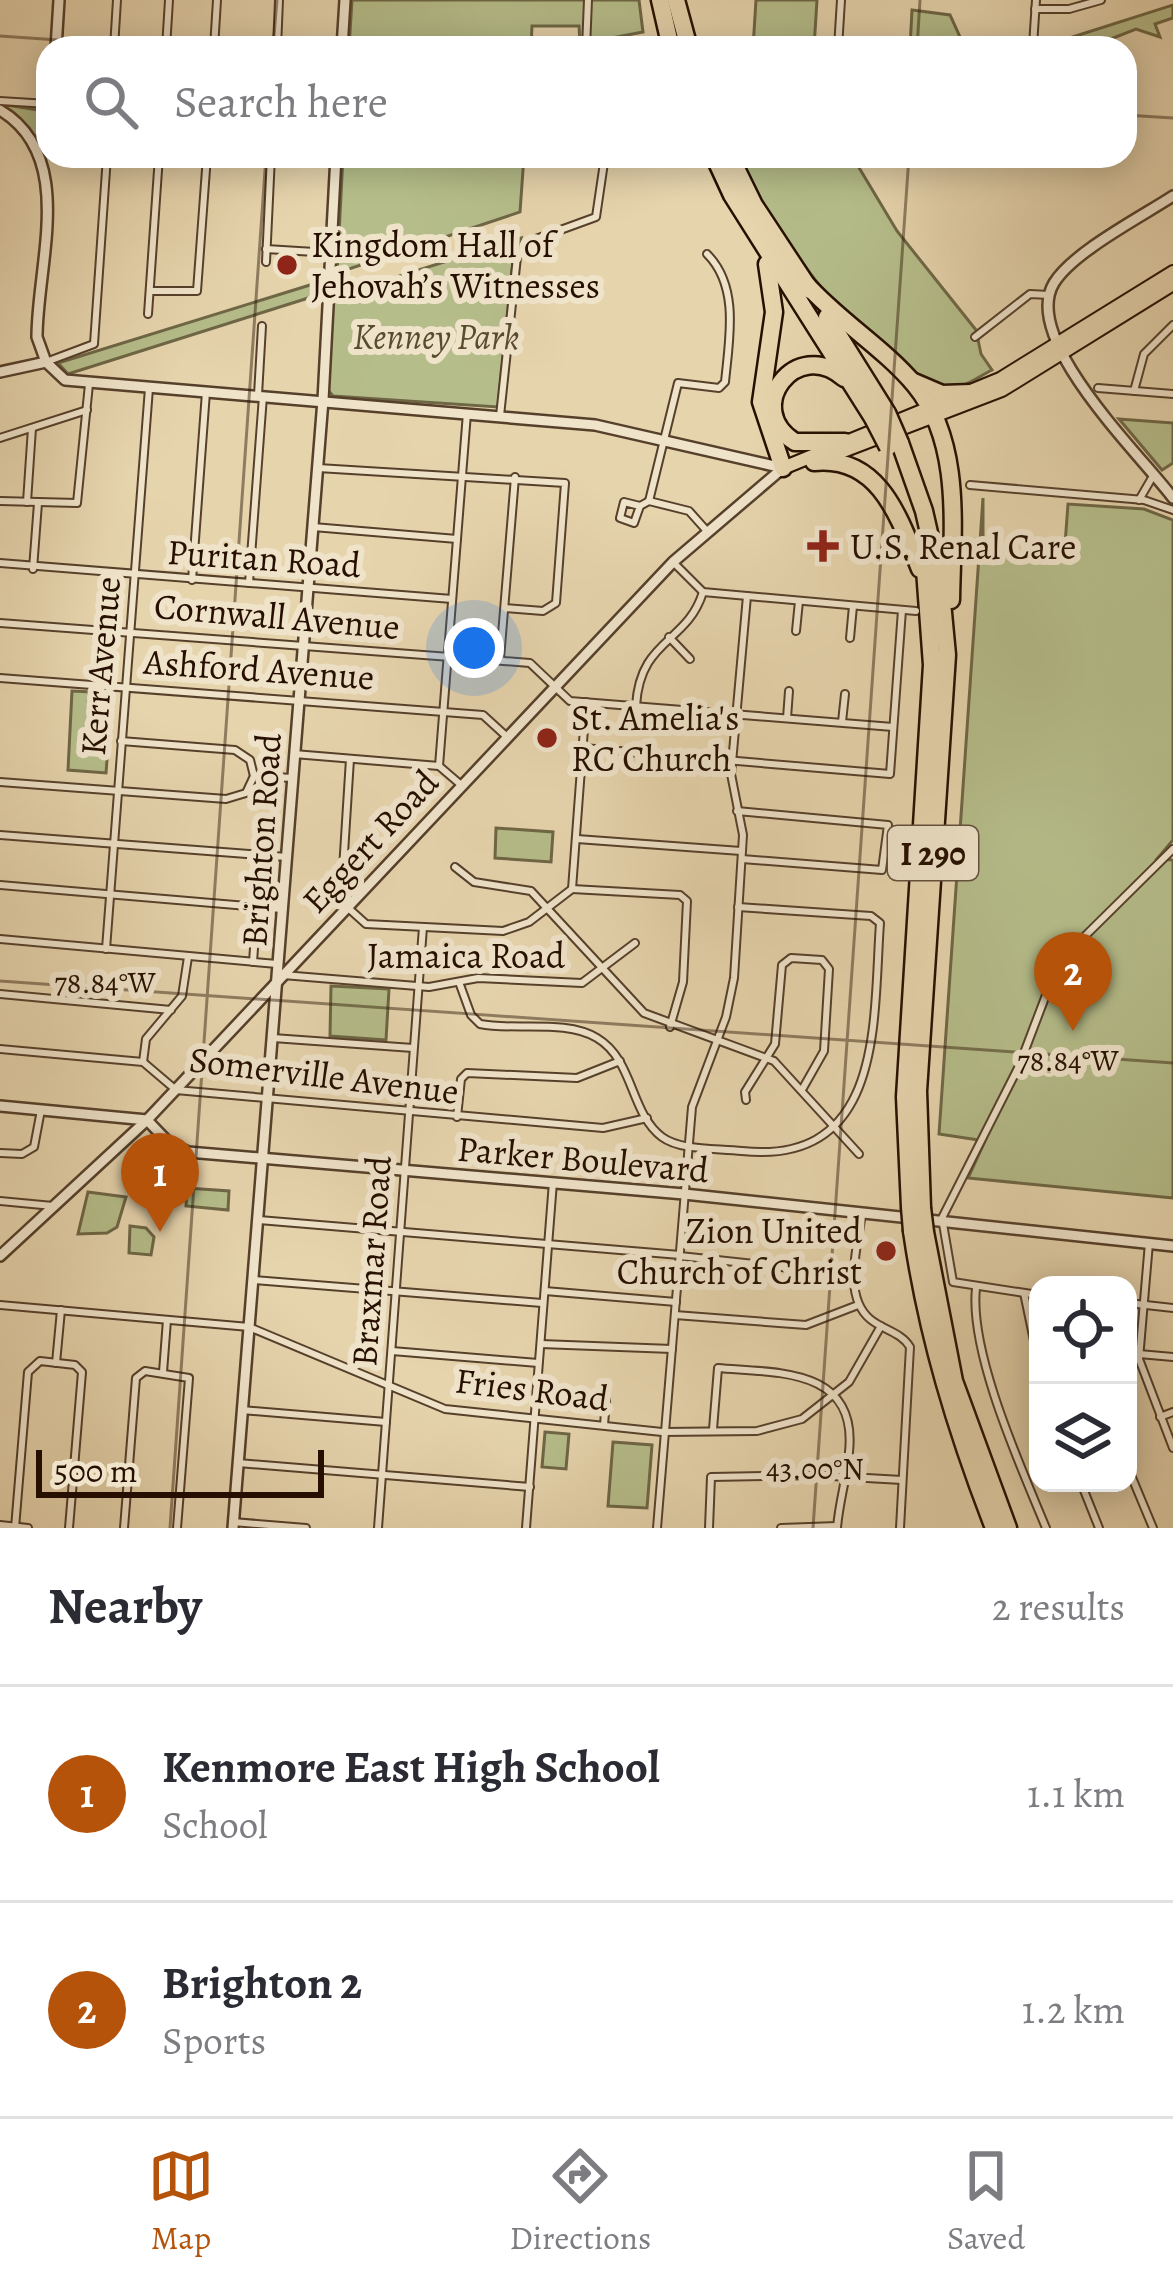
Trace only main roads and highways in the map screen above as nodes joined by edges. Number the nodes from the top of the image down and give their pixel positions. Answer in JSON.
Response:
{"nodes":[{"id":1,"x":660,"y":0,"type":"edge"},
{"id":2,"x":676,"y":0,"type":"edge"},
{"id":3,"x":668,"y":36,"type":"edge"},
{"id":4,"x":686,"y":36,"type":"edge"},
{"id":5,"x":728,"y":168,"type":"edge"},
{"id":6,"x":729,"y":168,"type":"edge"},
{"id":7,"x":754,"y":229,"type":"junction"},
{"id":8,"x":1173,"y":272,"type":"edge"},
{"id":9,"x":806,"y":284,"type":"junction"},
{"id":10,"x":1173,"y":284,"type":"edge"},
{"id":11,"x":1058,"y":351,"type":"junction"},
{"id":12,"x":906,"y":376,"type":"junction"},
{"id":13,"x":970,"y":393,"type":"junction"},
{"id":14,"x":861,"y":396,"type":"junction"},
{"id":15,"x":930,"y":415,"type":"junction"},
{"id":16,"x":880,"y":416,"type":"junction"},
{"id":17,"x":845,"y":442,"type":"junction"},
{"id":18,"x":894,"y":445,"type":"junction"},
{"id":19,"x":814,"y":462,"type":"junction"},
{"id":20,"x":783,"y":468,"type":"junction"},
{"id":21,"x":923,"y":606,"type":"junction"},
{"id":22,"x":947,"y":655,"type":"junction"},
{"id":23,"x":916,"y":1208,"type":"junction"},
{"id":24,"x":918,"y":1231,"type":"junction"},
{"id":25,"x":994,"y":1528,"type":"edge"},
{"id":26,"x":1008,"y":1528,"type":"edge"}],
"edges":[{"from":1,"to":3,"type":"highway"},
{"from":2,"to":4,"type":"highway"},
{"from":5,"to":7,"type":"highway","number":"I 290"},
{"from":6,"to":9,"type":"highway","number":"I 290"},
{"from":7,"to":14,"type":"highway","number":"I 290"},
{"from":7,"to":20,"type":"highway"},
{"from":8,"to":11,"type":"main road"},
{"from":9,"to":12,"type":"highway"},
{"from":9,"to":16,"type":"highway","number":"I 290"},
{"from":10,"to":11,"type":"main road"},
{"from":11,"to":13,"type":"main road"},
{"from":11,"to":15,"type":"main road"},
{"from":12,"to":13,"type":"highway"},
{"from":12,"to":15,"type":"highway"},
{"from":13,"to":15,"type":"main road"},
{"from":14,"to":16,"type":"highway","number":"I 290"},
{"from":14,"to":17,"type":"highway"},
{"from":15,"to":17,"type":"main road"},
{"from":15,"to":19,"type":"main road"},
{"from":15,"to":22,"type":"highway"},
{"from":16,"to":18,"type":"highway","number":"I 290","bridge":true},
{"from":17,"to":20,"type":"main road"},
{"from":18,"to":21,"type":"highway","number":"I 290"},
{"from":18,"to":22,"type":"highway","number":"I 290"},
{"from":19,"to":20,"type":"main road"},
{"from":19,"to":21,"type":"highway"},
{"from":21,"to":23,"type":"highway","number":"I 290"},
{"from":22,"to":23,"type":"highway","number":"I 290"},
{"from":23,"to":24,"type":"highway","number":"I 290","bridge":true},
{"from":24,"to":25,"type":"highway","number":"I 290"},
{"from":24,"to":26,"type":"highway","number":"I 290"}]}
